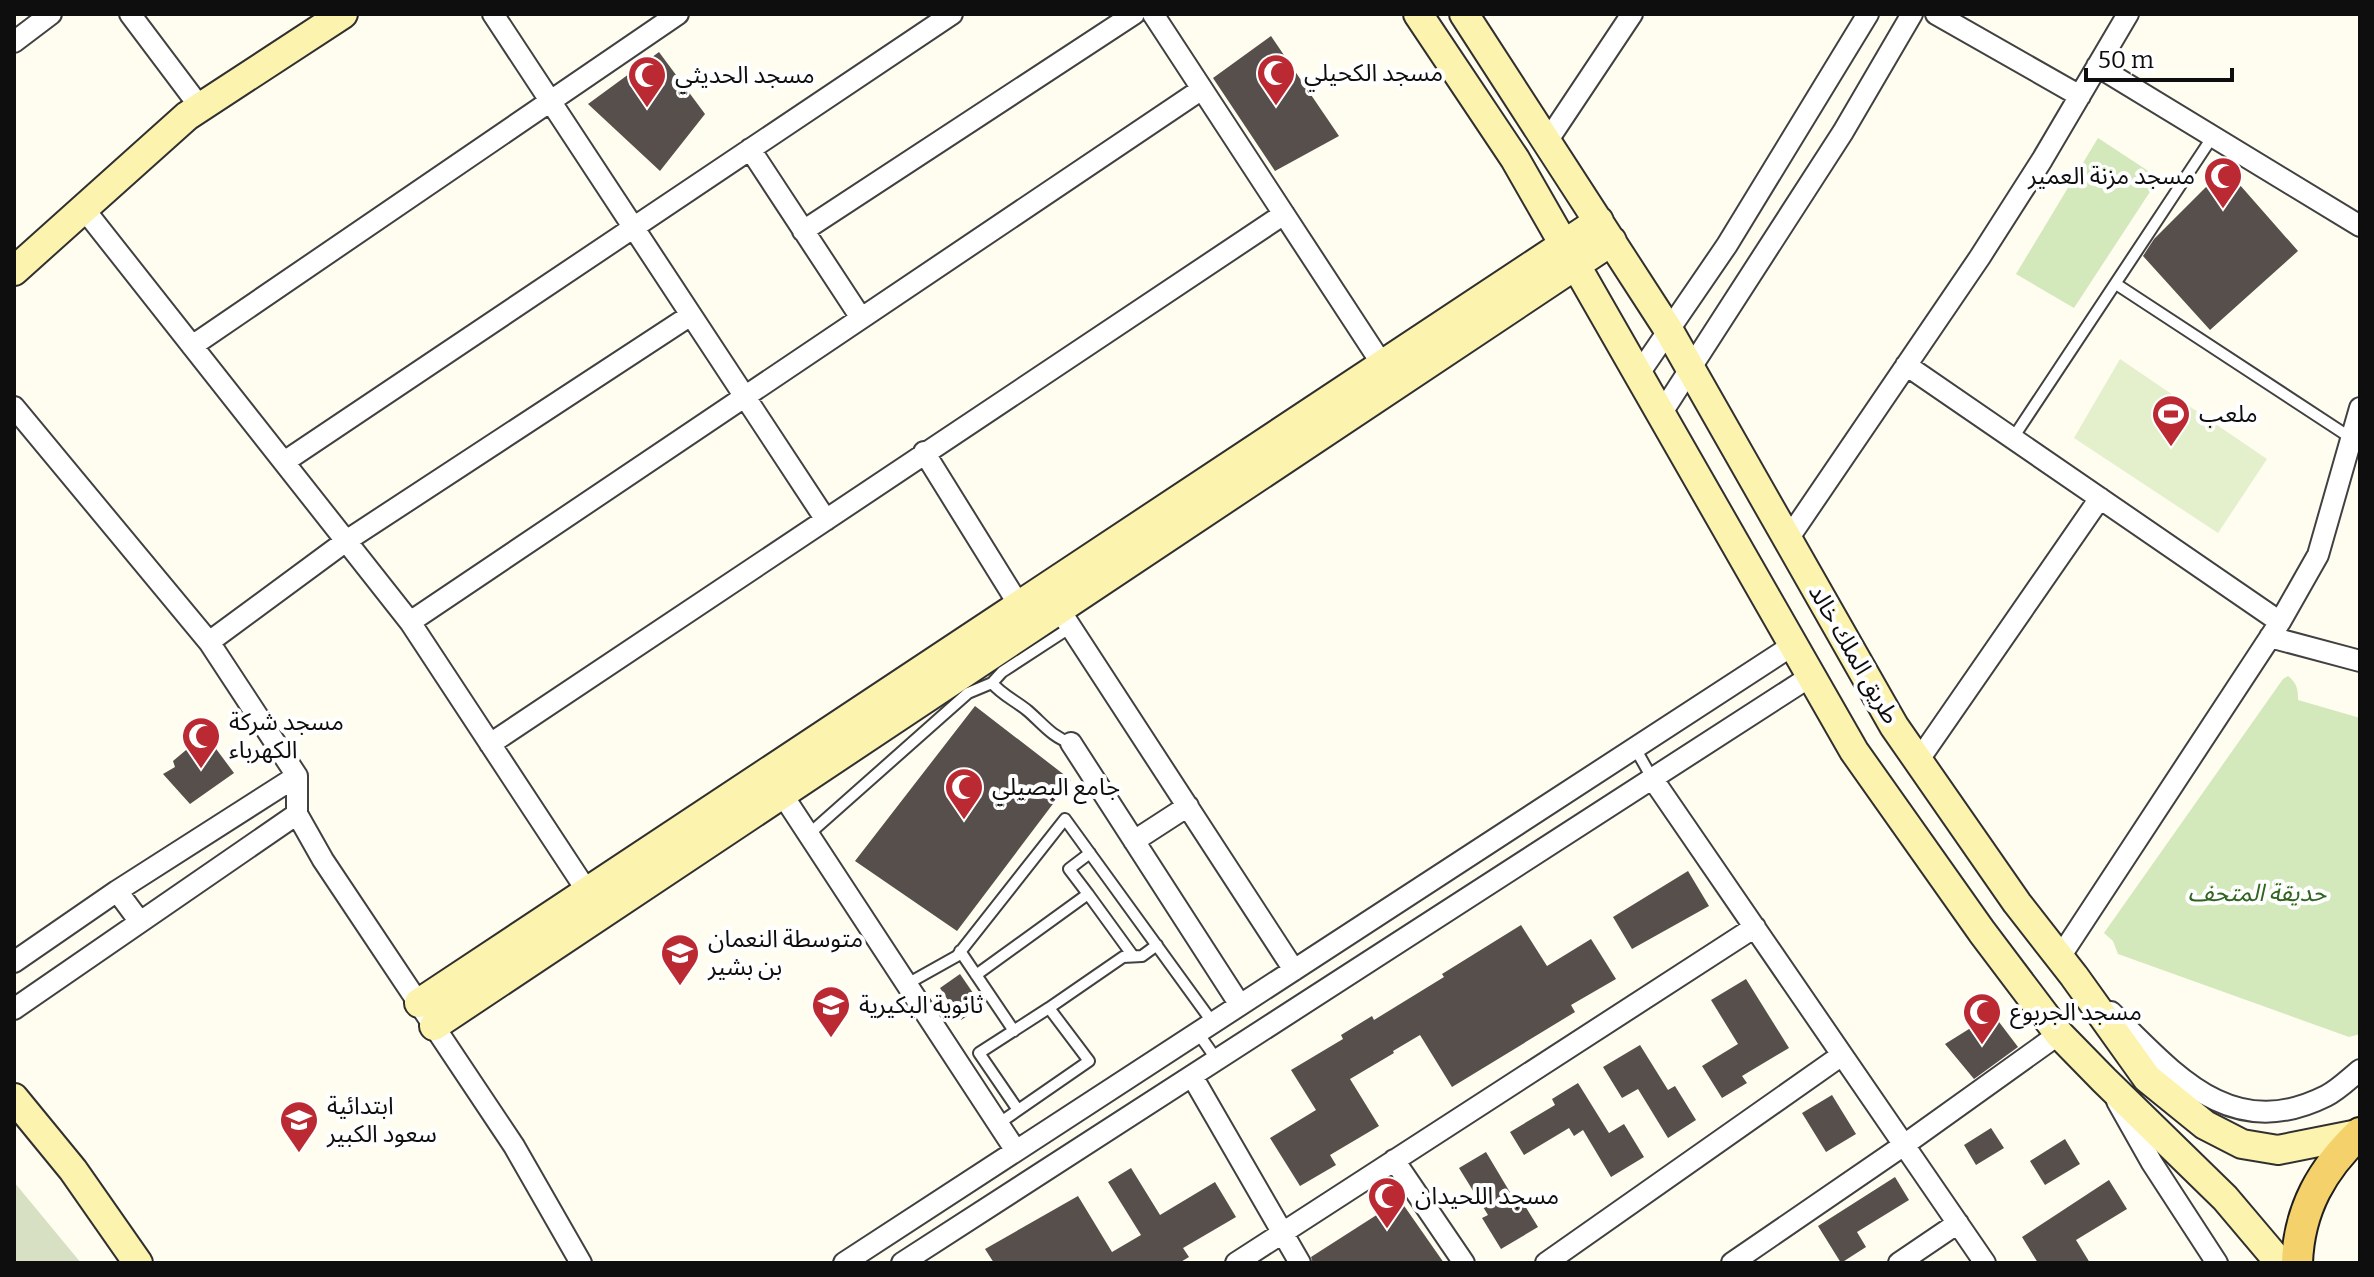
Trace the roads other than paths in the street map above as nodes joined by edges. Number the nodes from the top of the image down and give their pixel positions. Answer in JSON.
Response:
{"nodes":[{"id":1,"x":51,"y":14,"type":"edge"},
{"id":2,"x":130,"y":14,"type":"edge"},
{"id":3,"x":343,"y":14,"type":"edge"},
{"id":4,"x":493,"y":14,"type":"edge"},
{"id":5,"x":678,"y":14,"type":"edge"},
{"id":6,"x":952,"y":14,"type":"edge"},
{"id":7,"x":1134,"y":14,"type":"edge"},
{"id":8,"x":1153,"y":14,"type":"edge"},
{"id":9,"x":1418,"y":14,"type":"edge"},
{"id":10,"x":1464,"y":14,"type":"edge"},
{"id":11,"x":1632,"y":14,"type":"edge"},
{"id":12,"x":1868,"y":14,"type":"edge"},
{"id":13,"x":1912,"y":14,"type":"edge"},
{"id":14,"x":1936,"y":14,"type":"edge"},
{"id":15,"x":2128,"y":14,"type":"edge"},
{"id":16,"x":14,"y":42,"type":"edge"},
{"id":17,"x":2097,"y":66,"type":"junction"},
{"id":18,"x":1202,"y":89,"type":"junction"},
{"id":19,"x":2080,"y":96,"type":"junction"},
{"id":20,"x":551,"y":101,"type":"junction"},
{"id":21,"x":200,"y":107,"type":"junction"},
{"id":22,"x":2213,"y":136,"type":"junction"},
{"id":23,"x":1548,"y":140,"type":"junction"},
{"id":24,"x":750,"y":149,"type":"junction"},
{"id":25,"x":84,"y":209,"type":"junction"},
{"id":26,"x":1284,"y":214,"type":"junction"},
{"id":27,"x":2360,"y":226,"type":"edge"},
{"id":28,"x":634,"y":227,"type":"junction"},
{"id":29,"x":803,"y":231,"type":"junction"},
{"id":30,"x":1606,"y":231,"type":"junction"},
{"id":31,"x":1569,"y":254,"type":"junction"},
{"id":32,"x":14,"y":271,"type":"edge"},
{"id":33,"x":2116,"y":284,"type":"junction"},
{"id":34,"x":691,"y":315,"type":"junction"},
{"id":35,"x":861,"y":318,"type":"junction"},
{"id":36,"x":1668,"y":329,"type":"junction"},
{"id":37,"x":192,"y":346,"type":"junction"},
{"id":38,"x":1382,"y":364,"type":"junction"},
{"id":39,"x":1906,"y":365,"type":"junction"},
{"id":40,"x":1691,"y":369,"type":"junction"},
{"id":41,"x":1638,"y":375,"type":"junction"},
{"id":42,"x":745,"y":397,"type":"junction"},
{"id":43,"x":14,"y":407,"type":"edge"},
{"id":44,"x":2360,"y":408,"type":"edge"},
{"id":45,"x":1661,"y":414,"type":"junction"},
{"id":46,"x":2013,"y":438,"type":"junction"},
{"id":47,"x":2351,"y":438,"type":"junction"},
{"id":48,"x":924,"y":452,"type":"junction"},
{"id":49,"x":284,"y":462,"type":"junction"},
{"id":50,"x":2100,"y":498,"type":"junction"},
{"id":51,"x":826,"y":520,"type":"junction"},
{"id":52,"x":1788,"y":539,"type":"junction"},
{"id":53,"x":346,"y":541,"type":"junction"},
{"id":54,"x":1019,"y":605,"type":"junction"},
{"id":55,"x":1065,"y":618,"type":"junction"},
{"id":56,"x":410,"y":622,"type":"junction"},
{"id":57,"x":2275,"y":630,"type":"junction"},
{"id":58,"x":209,"y":642,"type":"junction"},
{"id":59,"x":1793,"y":645,"type":"junction"},
{"id":60,"x":2360,"y":661,"type":"edge"},
{"id":61,"x":1811,"y":676,"type":"junction"},
{"id":62,"x":992,"y":683,"type":"junction"},
{"id":63,"x":891,"y":706,"type":"junction"},
{"id":64,"x":1071,"y":743,"type":"joint"},
{"id":65,"x":490,"y":744,"type":"junction"},
{"id":66,"x":1635,"y":748,"type":"junction"},
{"id":67,"x":1918,"y":761,"type":"junction"},
{"id":68,"x":297,"y":776,"type":"junction"},
{"id":69,"x":1652,"y":778,"type":"junction"},
{"id":70,"x":782,"y":794,"type":"junction"},
{"id":71,"x":1188,"y":806,"type":"junction"},
{"id":72,"x":297,"y":814,"type":"junction"},
{"id":73,"x":809,"y":834,"type":"junction"},
{"id":74,"x":1134,"y":841,"type":"junction"},
{"id":75,"x":1090,"y":853,"type":"junction"},
{"id":76,"x":117,"y":891,"type":"junction"},
{"id":77,"x":587,"y":891,"type":"junction"},
{"id":78,"x":1088,"y":894,"type":"junction"},
{"id":79,"x":140,"y":922,"type":"junction"},
{"id":80,"x":1755,"y":927,"type":"junction"},
{"id":81,"x":1157,"y":945,"type":"junction"},
{"id":82,"x":960,"y":951,"type":"junction"},
{"id":83,"x":1133,"y":956,"type":"junction"},
{"id":84,"x":14,"y":962,"type":"edge"},
{"id":85,"x":2067,"y":967,"type":"junction"},
{"id":86,"x":1294,"y":970,"type":"junction"},
{"id":87,"x":976,"y":975,"type":"junction"},
{"id":88,"x":907,"y":984,"type":"junction"},
{"id":89,"x":1240,"y":1005,"type":"junction"},
{"id":90,"x":1049,"y":1008,"type":"junction"},
{"id":91,"x":14,"y":1009,"type":"edge"},
{"id":92,"x":427,"y":1015,"type":"junction"},
{"id":93,"x":1206,"y":1028,"type":"junction"},
{"id":94,"x":1014,"y":1031,"type":"junction"},
{"id":95,"x":2059,"y":1034,"type":"junction"},
{"id":96,"x":1842,"y":1055,"type":"junction"},
{"id":97,"x":1217,"y":1060,"type":"junction"},
{"id":98,"x":2360,"y":1070,"type":"edge"},
{"id":99,"x":1192,"y":1076,"type":"junction"},
{"id":100,"x":2110,"y":1087,"type":"junction"},
{"id":101,"x":14,"y":1098,"type":"edge"},
{"id":102,"x":1018,"y":1110,"type":"junction"},
{"id":103,"x":998,"y":1124,"type":"junction"},
{"id":104,"x":2359,"y":1134,"type":"edge"},
{"id":105,"x":1904,"y":1145,"type":"junction"},
{"id":106,"x":1016,"y":1151,"type":"junction"},
{"id":107,"x":1394,"y":1160,"type":"junction"},
{"id":108,"x":1958,"y":1223,"type":"junction"},
{"id":109,"x":1282,"y":1233,"type":"junction"},
{"id":110,"x":138,"y":1263,"type":"edge"},
{"id":111,"x":581,"y":1263,"type":"edge"},
{"id":112,"x":844,"y":1263,"type":"edge"},
{"id":113,"x":902,"y":1263,"type":"edge"},
{"id":114,"x":1236,"y":1263,"type":"edge"},
{"id":115,"x":1300,"y":1263,"type":"edge"},
{"id":116,"x":1464,"y":1263,"type":"edge"},
{"id":117,"x":1546,"y":1263,"type":"edge"},
{"id":118,"x":1732,"y":1263,"type":"edge"},
{"id":119,"x":1899,"y":1263,"type":"edge"},
{"id":120,"x":1985,"y":1263,"type":"edge"},
{"id":121,"x":2217,"y":1263,"type":"edge"},
{"id":122,"x":2280,"y":1263,"type":"edge"},
{"id":123,"x":2297,"y":1263,"type":"edge"}],
"edges":[{"from":1,"to":16,"type":"street"},
{"from":2,"to":21,"type":"street"},
{"from":3,"to":21,"type":"street"},
{"from":4,"to":20,"type":"street"},
{"from":5,"to":20,"type":"street"},
{"from":6,"to":24,"type":"street"},
{"from":7,"to":29,"type":"street"},
{"from":8,"to":18,"type":"street"},
{"from":9,"to":31,"type":"street"},
{"from":10,"to":23,"type":"street","name":"طريق الملك خالد"},
{"from":11,"to":23,"type":"street"},
{"from":12,"to":36,"type":"street"},
{"from":13,"to":40,"type":"street"},
{"from":14,"to":19,"type":"street"},
{"from":15,"to":17,"type":"street"},
{"from":17,"to":19,"type":"street"},
{"from":17,"to":22,"type":"street"},
{"from":18,"to":26,"type":"street"},
{"from":18,"to":35,"type":"street"},
{"from":19,"to":39,"type":"street"},
{"from":20,"to":28,"type":"street"},
{"from":20,"to":37,"type":"street"},
{"from":21,"to":25,"type":"street"},
{"from":22,"to":27,"type":"street"},
{"from":22,"to":33,"type":"lane"},
{"from":23,"to":30,"type":"street","name":"طريق الملك خالد"},
{"from":24,"to":28,"type":"street"},
{"from":24,"to":29,"type":"street"},
{"from":25,"to":32,"type":"street"},
{"from":25,"to":37,"type":"street"},
{"from":26,"to":38,"type":"street"},
{"from":26,"to":48,"type":"street"},
{"from":28,"to":34,"type":"street"},
{"from":28,"to":49,"type":"street"},
{"from":29,"to":35,"type":"street"},
{"from":30,"to":31,"type":"street"},
{"from":30,"to":36,"type":"street","name":"طريق الملك خالد"},
{"from":31,"to":38,"type":"street"},
{"from":31,"to":41,"type":"street"},
{"from":31,"to":55,"type":"street"},
{"from":33,"to":46,"type":"lane"},
{"from":33,"to":47,"type":"lane"},
{"from":34,"to":42,"type":"street"},
{"from":34,"to":53,"type":"street"},
{"from":35,"to":42,"type":"street"},
{"from":36,"to":40,"type":"street","name":"طريق الملك خالد"},
{"from":36,"to":41,"type":"street"},
{"from":37,"to":49,"type":"street"},
{"from":38,"to":54,"type":"street"},
{"from":39,"to":46,"type":"street"},
{"from":39,"to":52,"type":"street"},
{"from":40,"to":45,"type":"street"},
{"from":40,"to":52,"type":"street","name":"طريق الملك خالد"},
{"from":41,"to":45,"type":"street"},
{"from":42,"to":51,"type":"street"},
{"from":42,"to":56,"type":"street"},
{"from":43,"to":58,"type":"street"},
{"from":44,"to":47,"type":"street"},
{"from":45,"to":59,"type":"street"},
{"from":46,"to":50,"type":"street"},
{"from":47,"to":57,"type":"street"},
{"from":48,"to":51,"type":"street"},
{"from":48,"to":54,"type":"street"},
{"from":49,"to":53,"type":"street"},
{"from":50,"to":57,"type":"street"},
{"from":50,"to":67,"type":"street"},
{"from":51,"to":65,"type":"street"},
{"from":52,"to":67,"type":"street","name":"طريق الملك خالد"},
{"from":53,"to":56,"type":"street"},
{"from":53,"to":58,"type":"street"},
{"from":54,"to":63,"type":"street"},
{"from":55,"to":62,"type":"lane"},
{"from":55,"to":63,"type":"street"},
{"from":55,"to":71,"type":"street"},
{"from":56,"to":65,"type":"street"},
{"from":57,"to":60,"type":"street"},
{"from":57,"to":85,"type":"street"},
{"from":58,"to":68,"type":"street"},
{"from":59,"to":61,"type":"street"},
{"from":59,"to":66,"type":"street"},
{"from":61,"to":69,"type":"street"},
{"from":61,"to":95,"type":"street"},
{"from":62,"to":64,"type":"lane"},
{"from":62,"to":73,"type":"lane"},
{"from":63,"to":70,"type":"street"},
{"from":63,"to":77,"type":"street"},
{"from":64,"to":74,"type":"street"},
{"from":65,"to":77,"type":"street"},
{"from":66,"to":69,"type":"lane"},
{"from":66,"to":86,"type":"street"},
{"from":67,"to":85,"type":"street","name":"طريق الملك خالد"},
{"from":68,"to":72,"type":"street"},
{"from":68,"to":76,"type":"street"},
{"from":69,"to":80,"type":"street"},
{"from":69,"to":97,"type":"street"},
{"from":70,"to":73,"type":"street"},
{"from":70,"to":92,"type":"street"},
{"from":71,"to":74,"type":"street"},
{"from":71,"to":86,"type":"street"},
{"from":72,"to":79,"type":"street"},
{"from":72,"to":92,"type":"street"},
{"from":73,"to":88,"type":"street"},
{"from":74,"to":89,"type":"street"},
{"from":75,"to":78,"type":"lane"},
{"from":75,"to":81,"type":"lane"},
{"from":75,"to":82,"type":"lane"},
{"from":76,"to":79,"type":"street"},
{"from":76,"to":84,"type":"street"},
{"from":77,"to":92,"type":"street"},
{"from":78,"to":83,"type":"lane"},
{"from":78,"to":87,"type":"lane"},
{"from":79,"to":91,"type":"street"},
{"from":80,"to":96,"type":"street"},
{"from":80,"to":107,"type":"street"},
{"from":81,"to":83,"type":"lane"},
{"from":81,"to":93,"type":"lane"},
{"from":82,"to":87,"type":"lane"},
{"from":82,"to":88,"type":"lane"},
{"from":83,"to":90,"type":"lane"},
{"from":85,"to":98,"type":"street"},
{"from":85,"to":104,"type":"street","name":"طريق الملك خالد"},
{"from":86,"to":89,"type":"street"},
{"from":87,"to":94,"type":"lane"},
{"from":88,"to":103,"type":"street"},
{"from":89,"to":93,"type":"street"},
{"from":90,"to":94,"type":"lane"},
{"from":90,"to":102,"type":"lane"},
{"from":92,"to":111,"type":"street"},
{"from":93,"to":97,"type":"lane"},
{"from":93,"to":106,"type":"street"},
{"from":94,"to":102,"type":"lane"},
{"from":95,"to":100,"type":"street"},
{"from":95,"to":105,"type":"street"},
{"from":96,"to":105,"type":"street"},
{"from":96,"to":117,"type":"street"},
{"from":97,"to":99,"type":"street"},
{"from":99,"to":109,"type":"street"},
{"from":99,"to":113,"type":"street"},
{"from":100,"to":121,"type":"street"},
{"from":100,"to":122,"type":"street"},
{"from":101,"to":110,"type":"street"},
{"from":102,"to":103,"type":"lane"},
{"from":103,"to":106,"type":"street"},
{"from":104,"to":123,"type":"main road"},
{"from":105,"to":108,"type":"street"},
{"from":105,"to":118,"type":"street"},
{"from":106,"to":112,"type":"street"},
{"from":107,"to":109,"type":"street"},
{"from":107,"to":116,"type":"street"},
{"from":108,"to":119,"type":"street"},
{"from":108,"to":120,"type":"street"},
{"from":109,"to":114,"type":"street"},
{"from":109,"to":115,"type":"street"}]}
